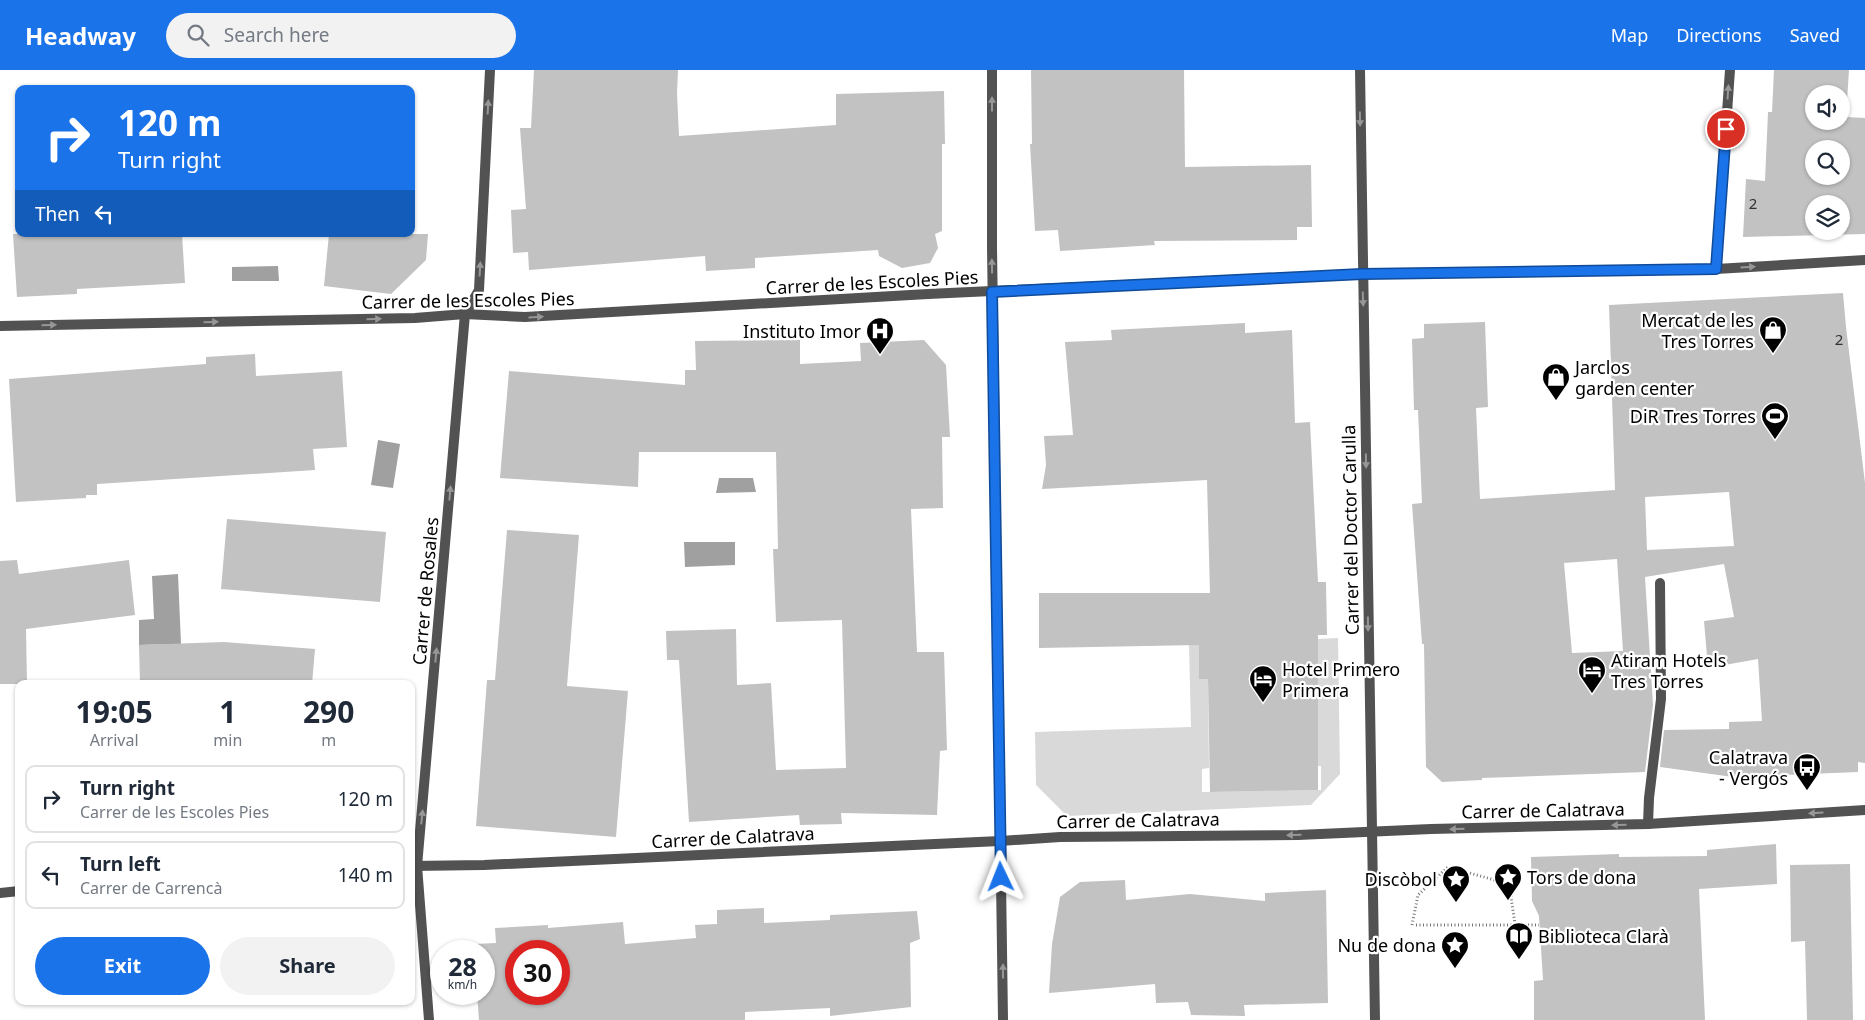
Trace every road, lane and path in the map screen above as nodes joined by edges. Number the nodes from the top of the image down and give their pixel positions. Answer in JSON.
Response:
{"nodes":[{"id":1,"x":490,"y":70,"type":"edge"},
{"id":2,"x":992,"y":70,"type":"edge"},
{"id":3,"x":1360,"y":70,"type":"edge"},
{"id":4,"x":1730,"y":70,"type":"edge"},
{"id":5,"x":1865,"y":260,"type":"edge"},
{"id":6,"x":1716,"y":269,"type":"junction"},
{"id":7,"x":1362,"y":274,"type":"junction"},
{"id":8,"x":992,"y":292,"type":"junction"},
{"id":9,"x":465,"y":314,"type":"junction"},
{"id":10,"x":0,"y":326,"type":"edge"},
{"id":11,"x":1660,"y":583,"type":"dead end"},
{"id":12,"x":1865,"y":810,"type":"edge"},
{"id":13,"x":1648,"y":824,"type":"junction"},
{"id":14,"x":1372,"y":831,"type":"junction"},
{"id":15,"x":1000,"y":841,"type":"junction"},
{"id":16,"x":415,"y":859,"type":"edge"},
{"id":17,"x":415,"y":866,"type":"edge"},
{"id":18,"x":415,"y":876,"type":"edge"},
{"id":19,"x":15,"y":892,"type":"edge"},
{"id":20,"x":0,"y":893,"type":"edge"},
{"id":21,"x":1516,"y":924,"type":"junction"},
{"id":22,"x":1540,"y":925,"type":"dead end"},
{"id":23,"x":429,"y":1020,"type":"edge"},
{"id":24,"x":1003,"y":1020,"type":"edge"},
{"id":25,"x":1375,"y":1020,"type":"edge"}],
"edges":[{"from":9,"to":1,"type":"street","one_way":true},
{"from":8,"to":2,"type":"street","one_way":true},
{"from":3,"to":7,"type":"street","name":"Carrer del Doctor Carulla","one_way":true},
{"from":6,"to":4,"type":"street","one_way":true},
{"from":6,"to":5,"type":"street","name":"Carrer de les Escoles Pies","one_way":true},
{"from":6,"to":7,"type":"street","name":"Carrer de les Escoles Pies"},
{"from":7,"to":8,"type":"street","name":"Carrer de les Escoles Pies"},
{"from":7,"to":14,"type":"street","name":"Carrer del Doctor Carulla","one_way":true},
{"from":9,"to":8,"type":"street","name":"Carrer de les Escoles Pies","one_way":true},
{"from":8,"to":15,"type":"street"},
{"from":10,"to":9,"type":"street","name":"Carrer de les Escoles Pies","one_way":true},
{"from":16,"to":9,"type":"street","name":"Carrer de Rosales","one_way":true},
{"from":11,"to":13,"type":"street"},
{"from":12,"to":13,"type":"street","name":"Carrer de Calatrava","one_way":true},
{"from":13,"to":14,"type":"street","name":"Carrer de Calatrava","one_way":true},
{"from":14,"to":15,"type":"street","name":"Carrer de Calatrava","one_way":true},
{"from":14,"to":25,"type":"street","name":"Carrer del Doctor Carulla"},
{"from":15,"to":17,"type":"street","name":"Carrer de Calatrava"},
{"from":24,"to":15,"type":"street","one_way":true},
{"from":18,"to":23,"type":"street","name":"Carrer de Rosales"},
{"from":19,"to":20,"type":"street"},
{"from":21,"to":21,"type":"path"},
{"from":21,"to":22,"type":"path"}]}
